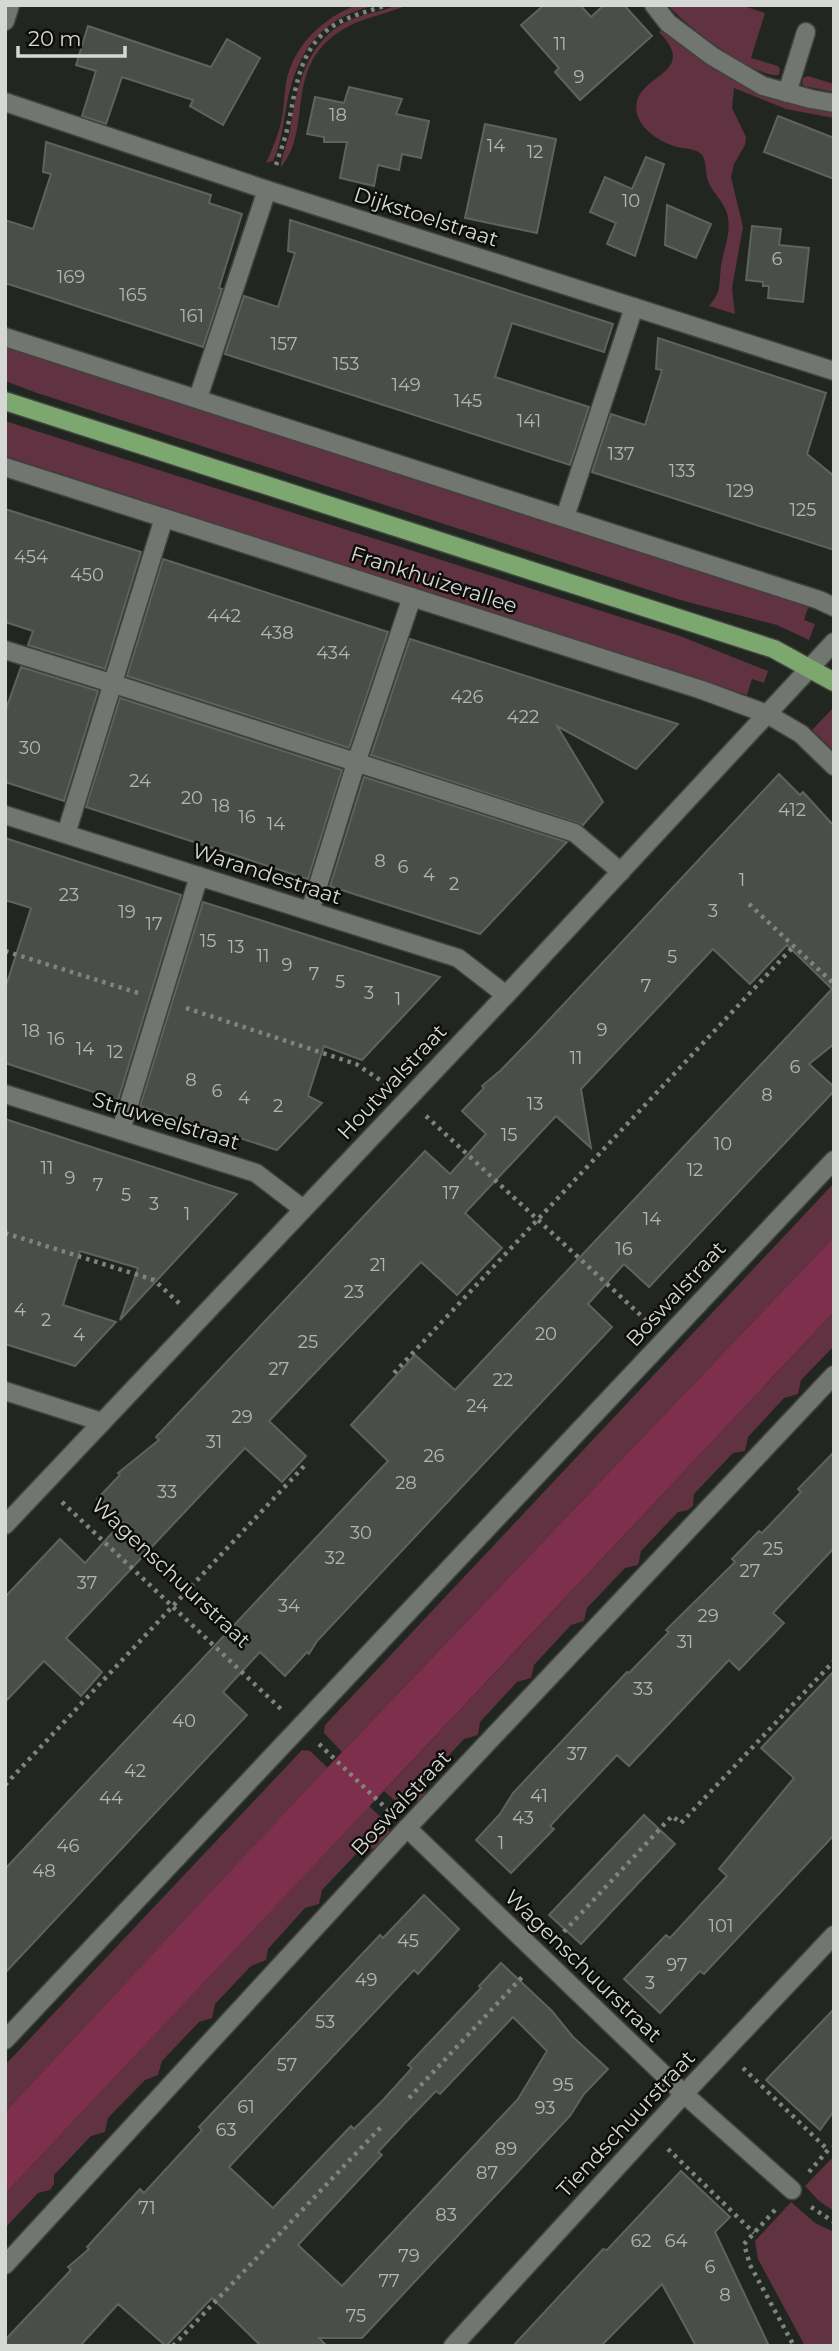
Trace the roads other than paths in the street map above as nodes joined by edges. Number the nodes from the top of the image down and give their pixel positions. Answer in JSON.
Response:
{"nodes":[{"id":1,"x":10,"y":5,"type":"edge"},
{"id":2,"x":654,"y":5,"type":"edge"},
{"id":3,"x":5,"y":21,"type":"edge"},
{"id":4,"x":806,"y":32,"type":"dead end"},
{"id":5,"x":787,"y":93,"type":"junction"},
{"id":6,"x":5,"y":102,"type":"edge"},
{"id":7,"x":834,"y":103,"type":"edge"},
{"id":8,"x":267,"y":190,"type":"junction"},
{"id":9,"x":634,"y":307,"type":"junction"},
{"id":10,"x":5,"y":337,"type":"edge"},
{"id":11,"x":834,"y":371,"type":"edge"},
{"id":12,"x":198,"y":398,"type":"junction"},
{"id":13,"x":5,"y":401,"type":"edge"},
{"id":14,"x":5,"y":467,"type":"edge"},
{"id":15,"x":565,"y":517,"type":"junction"},
{"id":16,"x":164,"y":518,"type":"junction"},
{"id":17,"x":412,"y":597,"type":"junction"},
{"id":18,"x":834,"y":607,"type":"edge"},
{"id":19,"x":834,"y":642,"type":"edge"},
{"id":20,"x":5,"y":650,"type":"edge"},
{"id":21,"x":810,"y":667,"type":"junction"},
{"id":22,"x":111,"y":682,"type":"junction"},
{"id":23,"x":834,"y":682,"type":"edge"},
{"id":24,"x":767,"y":713,"type":"junction"},
{"id":25,"x":356,"y":763,"type":"junction"},
{"id":26,"x":834,"y":766,"type":"edge"},
{"id":27,"x":7,"y":820,"type":"edge"},
{"id":28,"x":66,"y":834,"type":"junction"},
{"id":29,"x":621,"y":872,"type":"junction"},
{"id":30,"x":200,"y":876,"type":"junction"},
{"id":31,"x":310,"y":911,"type":"junction"},
{"id":32,"x":506,"y":995,"type":"junction"},
{"id":33,"x":5,"y":1094,"type":"edge"},
{"id":34,"x":121,"y":1130,"type":"junction"},
{"id":35,"x":834,"y":1160,"type":"edge"},
{"id":36,"x":303,"y":1209,"type":"junction"},
{"id":37,"x":834,"y":1376,"type":"edge"},
{"id":38,"x":5,"y":1391,"type":"edge"},
{"id":39,"x":102,"y":1422,"type":"junction"},
{"id":40,"x":5,"y":1525,"type":"edge"},
{"id":41,"x":407,"y":1828,"type":"junction"},
{"id":42,"x":834,"y":1935,"type":"edge"},
{"id":43,"x":5,"y":2040,"type":"edge"},
{"id":44,"x":684,"y":2094,"type":"junction"},
{"id":45,"x":792,"y":2190,"type":"road end"},
{"id":46,"x":5,"y":2265,"type":"edge"},
{"id":47,"x":453,"y":2346,"type":"edge"}],
"edges":[{"from":1,"to":3,"type":"street"},
{"from":2,"to":5,"type":"street"},
{"from":4,"to":5,"type":"street"},
{"from":5,"to":7,"type":"street"},
{"from":6,"to":8,"type":"street","name":"Dijkstoelstraat"},
{"from":8,"to":9,"type":"street","name":"Dijkstoelstraat"},
{"from":8,"to":12,"type":"street"},
{"from":9,"to":11,"type":"street","name":"Dijkstoelstraat"},
{"from":9,"to":15,"type":"street"},
{"from":10,"to":12,"type":"street"},
{"from":12,"to":15,"type":"street"},
{"from":13,"to":21,"type":"main road","name":"Frankhuizerallee"},
{"from":14,"to":16,"type":"street","name":"Frankhuizerallee"},
{"from":15,"to":18,"type":"street"},
{"from":16,"to":17,"type":"street","name":"Frankhuizerallee"},
{"from":16,"to":22,"type":"street"},
{"from":17,"to":24,"type":"street","name":"Frankhuizerallee"},
{"from":17,"to":25,"type":"street"},
{"from":19,"to":21,"type":"street","name":"Houtwalstraat"},
{"from":20,"to":22,"type":"street"},
{"from":21,"to":23,"type":"main road","name":"Frankhuizerallee"},
{"from":21,"to":24,"type":"street","name":"Houtwalstraat"},
{"from":22,"to":25,"type":"street"},
{"from":22,"to":28,"type":"street"},
{"from":24,"to":26,"type":"street","name":"Frankhuizerallee"},
{"from":24,"to":29,"type":"street","name":"Houtwalstraat"},
{"from":25,"to":29,"type":"street"},
{"from":25,"to":31,"type":"street"},
{"from":27,"to":28,"type":"street","name":"Warandestraat"},
{"from":28,"to":30,"type":"street","name":"Warandestraat"},
{"from":29,"to":32,"type":"street","name":"Houtwalstraat"},
{"from":30,"to":31,"type":"street","name":"Warandestraat"},
{"from":30,"to":34,"type":"street"},
{"from":31,"to":32,"type":"street","name":"Warandestraat"},
{"from":32,"to":36,"type":"street","name":"Houtwalstraat"},
{"from":33,"to":34,"type":"street","name":"Struweelstraat"},
{"from":34,"to":36,"type":"street","name":"Struweelstraat"},
{"from":35,"to":43,"type":"street","name":"Boswalstraat"},
{"from":36,"to":39,"type":"street","name":"Houtwalstraat"},
{"from":37,"to":41,"type":"street","name":"Boswalstraat"},
{"from":38,"to":39,"type":"street"},
{"from":39,"to":40,"type":"street","name":"Houtwalstraat"},
{"from":41,"to":44,"type":"street","name":"Wagenschuurstraat"},
{"from":41,"to":46,"type":"street","name":"Boswalstraat"},
{"from":42,"to":44,"type":"street","name":"Tiendschuurstraat"},
{"from":44,"to":45,"type":"street","name":"Wagenschuurstraat"},
{"from":44,"to":47,"type":"street","name":"Tiendschuurstraat"}]}
